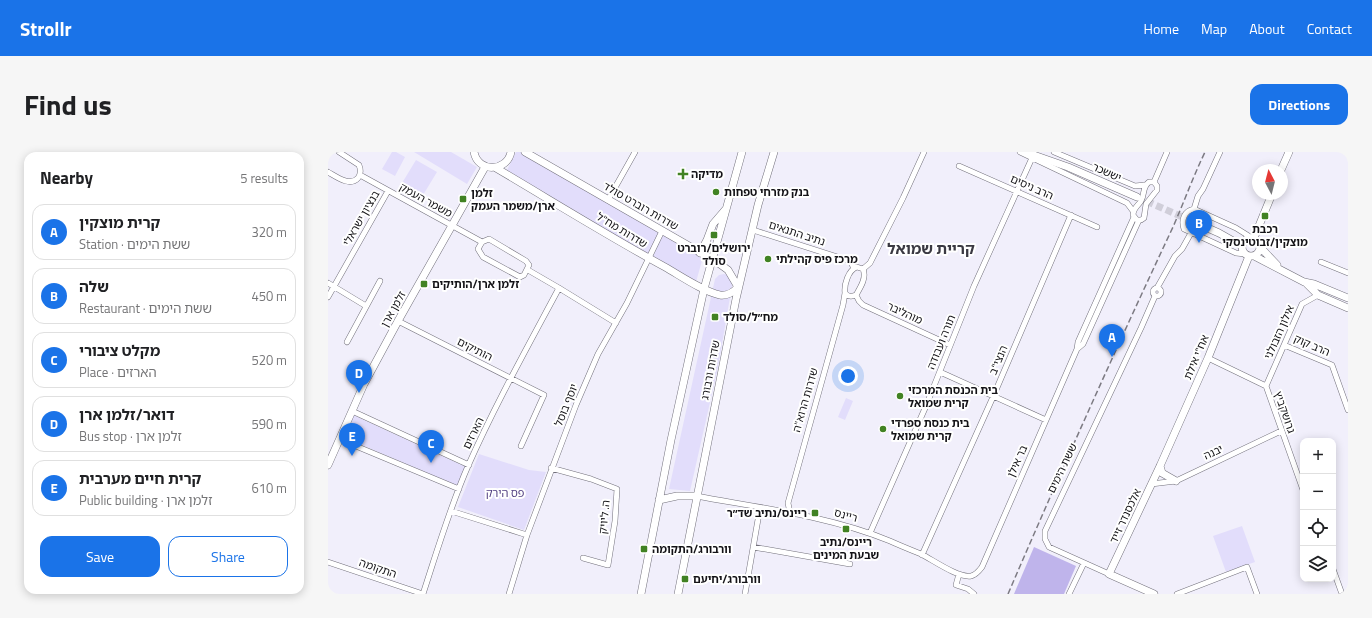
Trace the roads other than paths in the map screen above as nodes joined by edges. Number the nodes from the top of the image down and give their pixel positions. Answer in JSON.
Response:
{"nodes":[{"id":1,"x":339,"y":152,"type":"edge"},
{"id":2,"x":511,"y":152,"type":"edge"},
{"id":3,"x":525,"y":152,"type":"edge"},
{"id":4,"x":635,"y":152,"type":"edge"},
{"id":5,"x":742,"y":152,"type":"edge"},
{"id":6,"x":774,"y":152,"type":"edge"},
{"id":7,"x":924,"y":152,"type":"edge"},
{"id":8,"x":1020,"y":152,"type":"edge"},
{"id":9,"x":1026,"y":152,"type":"edge"},
{"id":10,"x":1042,"y":152,"type":"edge"},
{"id":11,"x":1054,"y":152,"type":"edge"},
{"id":12,"x":1167,"y":152,"type":"edge"},
{"id":13,"x":1220,"y":152,"type":"edge"},
{"id":14,"x":1289,"y":152,"type":"edge"},
{"id":15,"x":473,"y":153,"type":"edge"},
{"id":16,"x":1032,"y":158,"type":"junction"},
{"id":17,"x":1284,"y":164,"type":"edge"},
{"id":18,"x":959,"y":166,"type":"dead end"},
{"id":19,"x":485,"y":167,"type":"junction"},
{"id":20,"x":1068,"y":167,"type":"junction"},
{"id":21,"x":496,"y":168,"type":"junction"},
{"id":22,"x":328,"y":172,"type":"edge"},
{"id":23,"x":360,"y":175,"type":"junction"},
{"id":24,"x":1154,"y":182,"type":"junction"},
{"id":25,"x":1145,"y":185,"type":"junction"},
{"id":26,"x":388,"y":191,"type":"junction"},
{"id":27,"x":1017,"y":192,"type":"junction"},
{"id":28,"x":1137,"y":197,"type":"tunnel mouth"},
{"id":29,"x":608,"y":200,"type":"junction"},
{"id":30,"x":1269,"y":200,"type":"edge"},
{"id":31,"x":727,"y":208,"type":"junction"},
{"id":32,"x":1194,"y":209,"type":"junction"},
{"id":33,"x":1133,"y":211,"type":"junction"},
{"id":34,"x":1071,"y":215,"type":"junction"},
{"id":35,"x":1134,"y":217,"type":"junction"},
{"id":36,"x":1139,"y":220,"type":"junction"},
{"id":37,"x":1194,"y":222,"type":"tunnel mouth"},
{"id":38,"x":452,"y":226,"type":"junction"},
{"id":39,"x":1097,"y":227,"type":"dead end"},
{"id":40,"x":753,"y":230,"type":"junction"},
{"id":41,"x":662,"y":231,"type":"junction"},
{"id":42,"x":1191,"y":233,"type":"junction"},
{"id":43,"x":1219,"y":234,"type":"junction"},
{"id":44,"x":1251,"y":239,"type":"junction"},
{"id":45,"x":482,"y":242,"type":"junction"},
{"id":46,"x":1242,"y":246,"type":"junction"},
{"id":47,"x":1260,"y":247,"type":"junction"},
{"id":48,"x":700,"y":253,"type":"junction"},
{"id":49,"x":1249,"y":255,"type":"junction"},
{"id":50,"x":649,"y":259,"type":"junction"},
{"id":51,"x":712,"y":260,"type":"junction"},
{"id":52,"x":1321,"y":262,"type":"dead end"},
{"id":53,"x":854,"y":268,"type":"junction"},
{"id":54,"x":863,"y":269,"type":"junction"},
{"id":55,"x":528,"y":270,"type":"junction"},
{"id":56,"x":1281,"y":270,"type":"junction"},
{"id":57,"x":1348,"y":273,"type":"edge"},
{"id":58,"x":380,"y":281,"type":"dead end"},
{"id":59,"x":690,"y":281,"type":"junction"},
{"id":60,"x":1304,"y":282,"type":"junction"},
{"id":61,"x":328,"y":283,"type":"edge"},
{"id":62,"x":333,"y":286,"type":"junction"},
{"id":63,"x":738,"y":287,"type":"junction"},
{"id":64,"x":559,"y":288,"type":"junction"},
{"id":65,"x":704,"y":289,"type":"junction"},
{"id":66,"x":845,"y":293,"type":"junction"},
{"id":67,"x":1318,"y":295,"type":"junction"},
{"id":68,"x":856,"y":296,"type":"junction"},
{"id":69,"x":328,"y":297,"type":"edge"},
{"id":70,"x":1348,"y":298,"type":"edge"},
{"id":71,"x":700,"y":305,"type":"junction"},
{"id":72,"x":366,"y":306,"type":"junction"},
{"id":73,"x":1348,"y":308,"type":"edge"},
{"id":74,"x":398,"y":321,"type":"junction"},
{"id":75,"x":616,"y":323,"type":"junction"},
{"id":76,"x":347,"y":342,"type":"dead end"},
{"id":77,"x":950,"y":345,"type":"junction"},
{"id":78,"x":1284,"y":345,"type":"junction"},
{"id":79,"x":1078,"y":349,"type":"junction"},
{"id":80,"x":1208,"y":358,"type":"junction"},
{"id":81,"x":940,"y":372,"type":"junction"},
{"id":82,"x":510,"y":378,"type":"junction"},
{"id":83,"x":1266,"y":386,"type":"junction"},
{"id":84,"x":993,"y":397,"type":"junction"},
{"id":85,"x":1348,"y":410,"type":"edge"},
{"id":86,"x":352,"y":411,"type":"junction"},
{"id":87,"x":1046,"y":420,"type":"junction"},
{"id":88,"x":1281,"y":431,"type":"junction"},
{"id":89,"x":339,"y":439,"type":"junction"},
{"id":90,"x":521,"y":446,"type":"dead end"},
{"id":91,"x":328,"y":465,"type":"edge"},
{"id":92,"x":469,"y":465,"type":"junction"},
{"id":93,"x":1160,"y":466,"type":"junction"},
{"id":94,"x":551,"y":468,"type":"junction"},
{"id":95,"x":1176,"y":481,"type":"junction"},
{"id":96,"x":1300,"y":482,"type":"edge"},
{"id":97,"x":1151,"y":484,"type":"junction"},
{"id":98,"x":459,"y":489,"type":"junction"},
{"id":99,"x":696,"y":496,"type":"junction"},
{"id":100,"x":708,"y":498,"type":"junction"},
{"id":101,"x":659,"y":500,"type":"junction"},
{"id":102,"x":694,"y":507,"type":"junction"},
{"id":103,"x":760,"y":508,"type":"junction"},
{"id":104,"x":451,"y":511,"type":"junction"},
{"id":105,"x":790,"y":513,"type":"junction"},
{"id":106,"x":870,"y":533,"type":"junction"},
{"id":107,"x":527,"y":535,"type":"junction"},
{"id":108,"x":753,"y":547,"type":"junction"},
{"id":109,"x":922,"y":554,"type":"junction"},
{"id":110,"x":583,"y":558,"type":"dead end"},
{"id":111,"x":328,"y":562,"type":"edge"},
{"id":112,"x":1084,"y":562,"type":"junction"},
{"id":113,"x":850,"y":564,"type":"dead end"},
{"id":114,"x":959,"y":574,"type":"junction"},
{"id":115,"x":1109,"y":574,"type":"junction"},
{"id":116,"x":970,"y":576,"type":"joint"},
{"id":117,"x":1336,"y":577,"type":"edge"},
{"id":118,"x":423,"y":594,"type":"edge"},
{"id":119,"x":509,"y":594,"type":"edge"},
{"id":120,"x":641,"y":594,"type":"edge"},
{"id":121,"x":678,"y":594,"type":"edge"},
{"id":122,"x":745,"y":594,"type":"edge"},
{"id":123,"x":974,"y":594,"type":"edge"},
{"id":124,"x":1069,"y":594,"type":"edge"},
{"id":125,"x":1154,"y":594,"type":"edge"},
{"id":126,"x":1177,"y":594,"type":"edge"},
{"id":127,"x":1257,"y":594,"type":"edge"},
{"id":128,"x":1342,"y":594,"type":"edge"}],
"edges":[{"from":1,"to":23,"type":"street","name":"משמר העמק"},
{"from":2,"to":21,"type":"street"},
{"from":3,"to":29,"type":"street","name":"שדרות רוברט סולד"},
{"from":4,"to":29,"type":"street"},
{"from":5,"to":31,"type":"street","name":"שדרות ורבורג"},
{"from":6,"to":40,"type":"street","name":"שדרות ורבורג"},
{"from":7,"to":54,"type":"street"},
{"from":8,"to":16,"type":"street"},
{"from":9,"to":20,"type":"street"},
{"from":10,"to":20,"type":"street"},
{"from":11,"to":25,"type":"street"},
{"from":12,"to":24,"type":"street"},
{"from":13,"to":32,"type":"street"},
{"from":14,"to":17,"type":"street"},
{"from":15,"to":19,"type":"street"},
{"from":16,"to":27,"type":"street","name":"תורה ועבודה"},
{"from":16,"to":33,"type":"street"},
{"from":18,"to":27,"type":"street","name":"הרב ניסים"},
{"from":19,"to":21,"type":"street"},
{"from":19,"to":38,"type":"street","name":"זלמן ארן"},
{"from":20,"to":28,"type":"street","name":"יששכר"},
{"from":21,"to":50,"type":"street","name":"שדרות מח\"ל"},
{"from":22,"to":23,"type":"street"},
{"from":23,"to":26,"type":"street","name":"משמר העמק"},
{"from":24,"to":25,"type":"street"},
{"from":24,"to":36,"type":"street","name":"בר אילן"},
{"from":25,"to":33,"type":"street"},
{"from":26,"to":38,"type":"street","name":"משמר העמק"},
{"from":26,"to":62,"type":"street","name":"בנציון ישראלי"},
{"from":27,"to":34,"type":"street","name":"הרב ניסים"},
{"from":27,"to":77,"type":"street","name":"תורה ועבודה"},
{"from":29,"to":41,"type":"street","name":"שדרות רוברט סולד"},
{"from":30,"to":44,"type":"street"},
{"from":31,"to":48,"type":"street"},
{"from":31,"to":51,"type":"street","name":"שדרות ורבורג"},
{"from":32,"to":42,"type":"street"},
{"from":32,"to":44,"type":"street"},
{"from":33,"to":35,"type":"street"},
{"from":34,"to":39,"type":"street","name":"הרב ניסים"},
{"from":34,"to":84,"type":"street","name":"הנצי\"ב"},
{"from":35,"to":36,"type":"street"},
{"from":35,"to":79,"type":"street","name":"בר אילן"},
{"from":36,"to":79,"type":"street","name":"בר אילן"},
{"from":37,"to":43,"type":"street"},
{"from":38,"to":45,"type":"street","name":"משמר העמק"},
{"from":38,"to":74,"type":"street","name":"זלמן ארן"},
{"from":40,"to":53,"type":"street","name":"נתיב התנאים"},
{"from":40,"to":63,"type":"street","name":"שדרות ורבורג"},
{"from":41,"to":48,"type":"street","name":"שדרות רוברט סולד"},
{"from":41,"to":50,"type":"street","name":"יוסף בוסל"},
{"from":42,"to":49,"type":"street"},
{"from":42,"to":112,"type":"street","name":"ששת הימים"},
{"from":43,"to":44,"type":"street"},
{"from":43,"to":46,"type":"street"},
{"from":44,"to":46,"type":"street"},
{"from":44,"to":47,"type":"street"},
{"from":45,"to":55,"type":"street","name":"משמר העמק"},
{"from":45,"to":55,"type":"street"},
{"from":46,"to":49,"type":"street"},
{"from":47,"to":49,"type":"street"},
{"from":47,"to":56,"type":"street"},
{"from":48,"to":51,"type":"street","name":"שדרות רוברט סולד"},
{"from":49,"to":56,"type":"street"},
{"from":49,"to":80,"type":"street","name":"אח\"י אילת"},
{"from":50,"to":59,"type":"street","name":"שדרות מח\"ל"},
{"from":50,"to":75,"type":"street","name":"יוסף בוסל"},
{"from":51,"to":63,"type":"street","name":"שדרות רוברט סולד"},
{"from":51,"to":65,"type":"street","name":"שדרות ורבורג"},
{"from":52,"to":57,"type":"street"},
{"from":53,"to":54,"type":"street"},
{"from":53,"to":66,"type":"street","name":"שדרות הרוא\"ה"},
{"from":54,"to":68,"type":"street"},
{"from":55,"to":64,"type":"street","name":"משמר העמק"},
{"from":56,"to":60,"type":"street"},
{"from":58,"to":72,"type":"street"},
{"from":59,"to":65,"type":"street","name":"שדרות מח\"ל"},
{"from":59,"to":71,"type":"street"},
{"from":60,"to":67,"type":"street"},
{"from":60,"to":70,"type":"street"},
{"from":61,"to":62,"type":"street"},
{"from":62,"to":69,"type":"street","name":"בנציון ישראלי"},
{"from":62,"to":72,"type":"street"},
{"from":63,"to":65,"type":"street","name":"שדרות מח\"ל"},
{"from":63,"to":99,"type":"street","name":"שדרות ורבורג"},
{"from":64,"to":75,"type":"street","name":"משמר העמק"},
{"from":64,"to":82,"type":"street","name":"הארזים"},
{"from":65,"to":71,"type":"street","name":"שדרות ורבורג"},
{"from":66,"to":68,"type":"street"},
{"from":66,"to":105,"type":"street","name":"שדרות הרוא\"ה"},
{"from":67,"to":73,"type":"street"},
{"from":67,"to":78,"type":"street","name":"אילון הזבולני"},
{"from":68,"to":77,"type":"street","name":"מוהליבר"},
{"from":71,"to":101,"type":"street","name":"שדרות ורבורג"},
{"from":72,"to":76,"type":"street"},
{"from":74,"to":82,"type":"street","name":"הותיקים"},
{"from":74,"to":86,"type":"street","name":"זלמן ארן"},
{"from":75,"to":94,"type":"street","name":"יוסף בוסל"},
{"from":77,"to":81,"type":"street","name":"תורה ועבודה"},
{"from":78,"to":83,"type":"street","name":"אילון הזבולני"},
{"from":78,"to":85,"type":"street","name":"הרב קוק"},
{"from":79,"to":87,"type":"street","name":"בר אילן"},
{"from":80,"to":83,"type":"street"},
{"from":80,"to":93,"type":"street","name":"אח\"י אילת"},
{"from":81,"to":84,"type":"street"},
{"from":81,"to":106,"type":"street","name":"תורה ועבודה"},
{"from":82,"to":90,"type":"street","name":"הותיקים"},
{"from":82,"to":92,"type":"street","name":"הארזים"},
{"from":83,"to":88,"type":"street","name":"גרושקביץ"},
{"from":84,"to":87,"type":"street"},
{"from":84,"to":109,"type":"street","name":"הנצי\"ב"},
{"from":86,"to":89,"type":"street","name":"זלמן ארן"},
{"from":86,"to":92,"type":"street"},
{"from":87,"to":116,"type":"street","name":"בר אילן"},
{"from":88,"to":95,"type":"street","name":"יבנה"},
{"from":88,"to":96,"type":"street","name":"גרושקביץ"},
{"from":89,"to":91,"type":"street","name":"זלמן ארן"},
{"from":89,"to":98,"type":"street"},
{"from":92,"to":98,"type":"street","name":"הארזים"},
{"from":93,"to":95,"type":"street"},
{"from":93,"to":97,"type":"street","name":"אלכסנדר זייד"},
{"from":94,"to":107,"type":"street","name":"יוסף בוסל"},
{"from":94,"to":110,"type":"street","name":"ה. ליויק"},
{"from":95,"to":97,"type":"street","name":"יבנה"},
{"from":97,"to":115,"type":"street","name":"אלכסנדר זייד"},
{"from":98,"to":104,"type":"street","name":"הארזים"},
{"from":99,"to":100,"type":"street","name":"ריינס"},
{"from":99,"to":101,"type":"street","name":"ריינס"},
{"from":99,"to":102,"type":"street","name":"שדרות ורבורג"},
{"from":100,"to":102,"type":"street"},
{"from":100,"to":103,"type":"street","name":"ריינס"},
{"from":101,"to":120,"type":"street","name":"שדרות ורבורג"},
{"from":102,"to":121,"type":"street","name":"שדרות ורבורג"},
{"from":103,"to":105,"type":"street","name":"ריינס"},
{"from":103,"to":108,"type":"street"},
{"from":104,"to":107,"type":"street"},
{"from":104,"to":118,"type":"street","name":"הארזים"},
{"from":105,"to":106,"type":"street","name":"ריינס"},
{"from":106,"to":109,"type":"street","name":"ריינס"},
{"from":107,"to":119,"type":"street","name":"יוסף בוסל"},
{"from":108,"to":113,"type":"street"},
{"from":108,"to":122,"type":"street"},
{"from":109,"to":114,"type":"street","name":"ריינס"},
{"from":111,"to":118,"type":"street","name":"התקומה"},
{"from":112,"to":115,"type":"street","name":"ששת הימים"},
{"from":112,"to":124,"type":"street"},
{"from":114,"to":116,"type":"street","name":"ריינס"},
{"from":114,"to":123,"type":"street"},
{"from":115,"to":125,"type":"street","name":"ששת הימים"},
{"from":117,"to":128,"type":"street"},
{"from":126,"to":127,"type":"street"}]}
